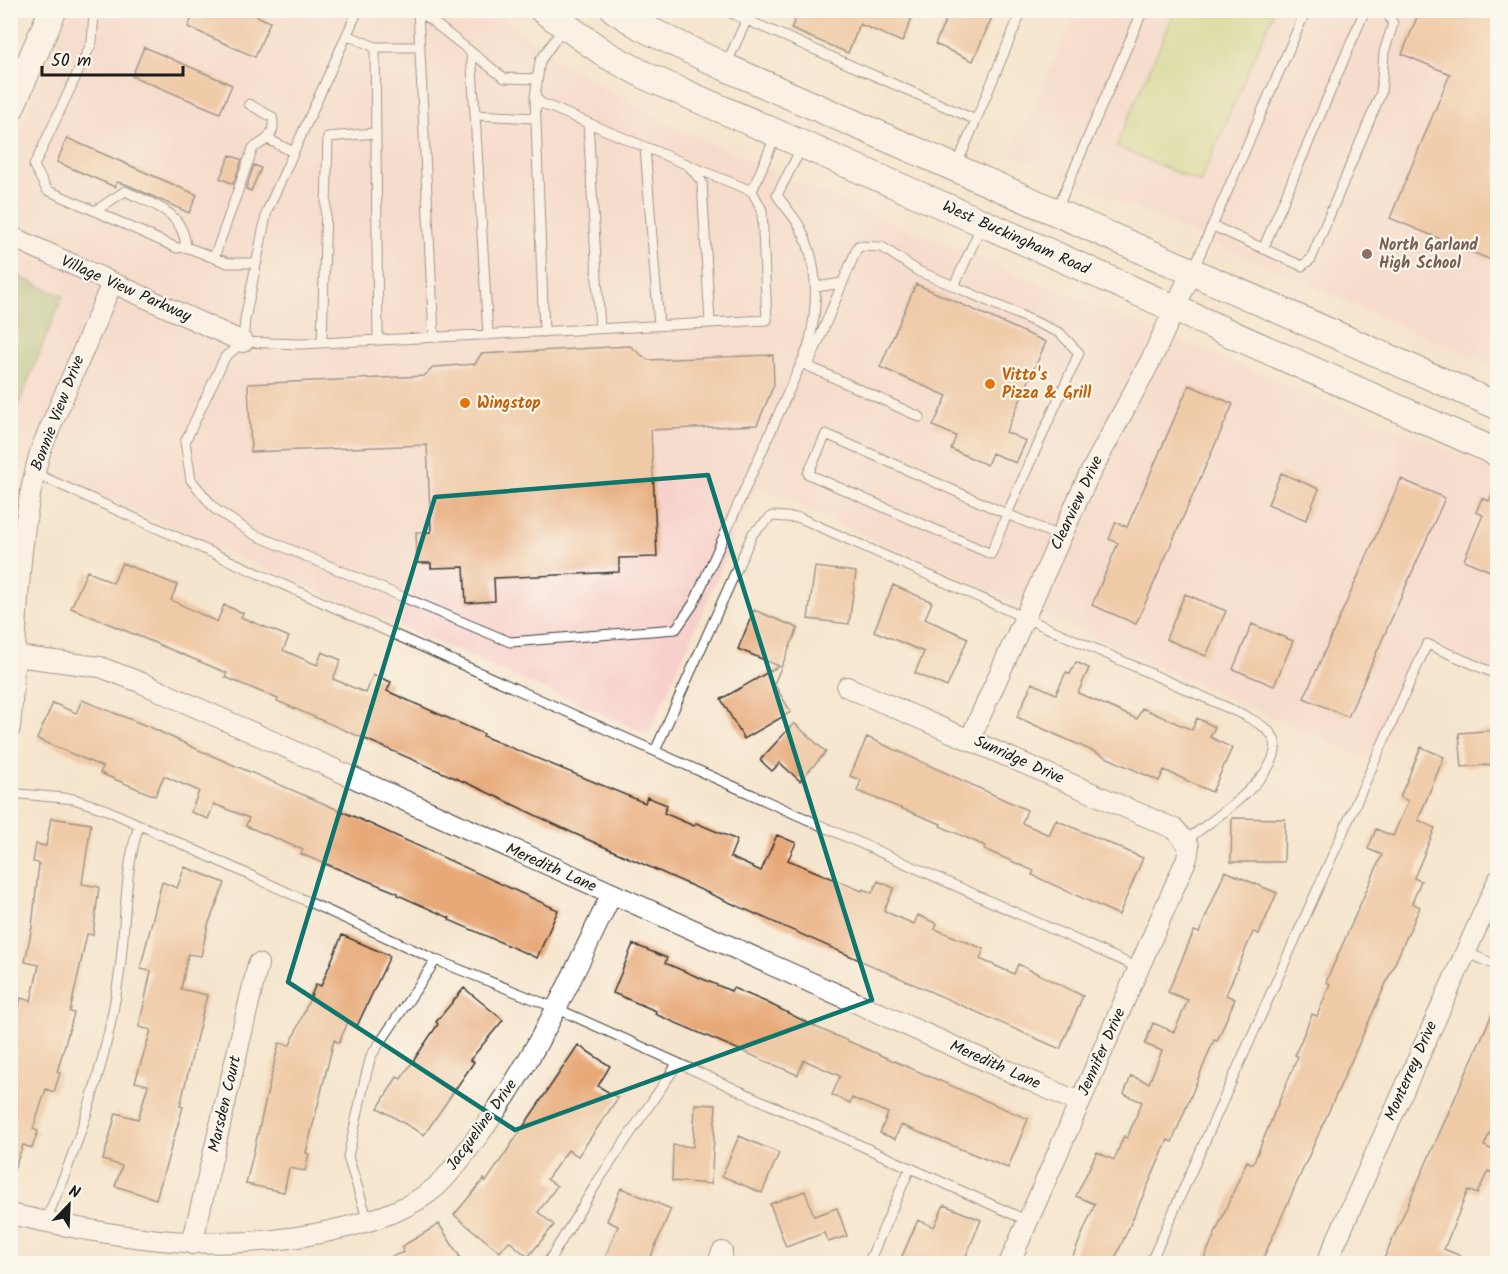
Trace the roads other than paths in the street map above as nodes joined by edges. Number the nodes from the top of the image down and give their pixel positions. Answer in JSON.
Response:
{"nodes":[{"id":1,"x":52,"y":10,"type":"edge"},
{"id":2,"x":79,"y":10,"type":"edge"},
{"id":3,"x":358,"y":10,"type":"edge"},
{"id":4,"x":418,"y":10,"type":"edge"},
{"id":5,"x":543,"y":10,"type":"edge"},
{"id":6,"x":615,"y":10,"type":"edge"},
{"id":7,"x":724,"y":10,"type":"edge"},
{"id":8,"x":751,"y":10,"type":"edge"},
{"id":9,"x":1022,"y":10,"type":"edge"},
{"id":10,"x":1143,"y":10,"type":"edge"},
{"id":11,"x":1306,"y":10,"type":"edge"},
{"id":12,"x":1365,"y":10,"type":"edge"},
{"id":13,"x":1382,"y":10,"type":"edge"},
{"id":14,"x":99,"y":11,"type":"edge"},
{"id":15,"x":746,"y":21,"type":"junction"},
{"id":16,"x":564,"y":27,"type":"junction"},
{"id":17,"x":347,"y":35,"type":"junction"},
{"id":18,"x":375,"y":47,"type":"junction"},
{"id":19,"x":420,"y":47,"type":"junction"},
{"id":20,"x":471,"y":53,"type":"junction"},
{"id":21,"x":725,"y":67,"type":"junction"},
{"id":22,"x":536,"y":79,"type":"junction"},
{"id":23,"x":535,"y":97,"type":"junction"},
{"id":24,"x":249,"y":104,"type":"dead end"},
{"id":25,"x":10,"y":109,"type":"edge"},
{"id":26,"x":819,"y":109,"type":"junction"},
{"id":27,"x":475,"y":115,"type":"junction"},
{"id":28,"x":536,"y":118,"type":"junction"},
{"id":29,"x":976,"y":120,"type":"junction"},
{"id":30,"x":588,"y":123,"type":"junction"},
{"id":31,"x":376,"y":133,"type":"junction"},
{"id":32,"x":777,"y":134,"type":"junction"},
{"id":33,"x":268,"y":139,"type":"junction"},
{"id":34,"x":803,"y":145,"type":"junction"},
{"id":35,"x":645,"y":147,"type":"junction"},
{"id":36,"x":293,"y":152,"type":"junction"},
{"id":37,"x":688,"y":165,"type":"junction"},
{"id":38,"x":956,"y":169,"type":"junction"},
{"id":39,"x":752,"y":190,"type":"junction"},
{"id":40,"x":95,"y":211,"type":"junction"},
{"id":41,"x":1056,"y":211,"type":"junction"},
{"id":42,"x":983,"y":223,"type":"junction"},
{"id":43,"x":1213,"y":226,"type":"junction"},
{"id":44,"x":10,"y":236,"type":"edge"},
{"id":45,"x":186,"y":247,"type":"junction"},
{"id":46,"x":1263,"y":249,"type":"junction"},
{"id":47,"x":214,"y":258,"type":"junction"},
{"id":48,"x":256,"y":263,"type":"junction"},
{"id":49,"x":1192,"y":271,"type":"junction"},
{"id":50,"x":112,"y":283,"type":"junction"},
{"id":51,"x":842,"y":283,"type":"junction"},
{"id":52,"x":954,"y":286,"type":"junction"},
{"id":53,"x":816,"y":287,"type":"junction"},
{"id":54,"x":1174,"y":310,"type":"junction"},
{"id":55,"x":710,"y":323,"type":"junction"},
{"id":56,"x":659,"y":326,"type":"junction"},
{"id":57,"x":600,"y":329,"type":"junction"},
{"id":58,"x":544,"y":332,"type":"junction"},
{"id":59,"x":488,"y":335,"type":"junction"},
{"id":60,"x":434,"y":337,"type":"junction"},
{"id":61,"x":378,"y":340,"type":"junction"},
{"id":62,"x":243,"y":342,"type":"junction"},
{"id":63,"x":322,"y":343,"type":"junction"},
{"id":64,"x":1494,"y":396,"type":"edge"},
{"id":65,"x":920,"y":417,"type":"dead end"},
{"id":66,"x":1472,"y":442,"type":"junction"},
{"id":67,"x":1497,"y":453,"type":"edge"},
{"id":68,"x":34,"y":473,"type":"junction"},
{"id":69,"x":1007,"y":514,"type":"junction"},
{"id":70,"x":1060,"y":537,"type":"junction"},
{"id":71,"x":1025,"y":616,"type":"junction"},
{"id":72,"x":16,"y":656,"type":"junction"},
{"id":73,"x":1497,"y":675,"type":"edge"},
{"id":74,"x":847,"y":687,"type":"dead end"},
{"id":75,"x":10,"y":728,"type":"edge"},
{"id":76,"x":970,"y":739,"type":"junction"},
{"id":77,"x":655,"y":751,"type":"junction"},
{"id":78,"x":10,"y":793,"type":"edge"},
{"id":79,"x":139,"y":825,"type":"junction"},
{"id":80,"x":1186,"y":840,"type":"junction"},
{"id":81,"x":1497,"y":880,"type":"edge"},
{"id":82,"x":611,"y":895,"type":"junction"},
{"id":83,"x":1465,"y":952,"type":"junction"},
{"id":84,"x":436,"y":960,"type":"junction"},
{"id":85,"x":258,"y":964,"type":"dead end"},
{"id":86,"x":1497,"y":966,"type":"edge"},
{"id":87,"x":1139,"y":968,"type":"junction"},
{"id":88,"x":558,"y":1010,"type":"junction"},
{"id":89,"x":678,"y":1063,"type":"junction"},
{"id":90,"x":1080,"y":1103,"type":"junction"},
{"id":91,"x":910,"y":1168,"type":"junction"},
{"id":92,"x":10,"y":1214,"type":"edge"},
{"id":93,"x":368,"y":1221,"type":"junction"},
{"id":94,"x":1028,"y":1221,"type":"junction"},
{"id":95,"x":45,"y":1222,"type":"junction"},
{"id":96,"x":192,"y":1244,"type":"junction"},
{"id":97,"x":547,"y":1263,"type":"edge"},
{"id":98,"x":868,"y":1263,"type":"edge"},
{"id":99,"x":1009,"y":1263,"type":"edge"},
{"id":100,"x":1150,"y":1263,"type":"edge"},
{"id":101,"x":1326,"y":1263,"type":"edge"}],
"edges":[{"from":1,"to":25,"type":"main road"},
{"from":2,"to":14,"type":"lane"},
{"from":3,"to":17,"type":"lane"},
{"from":4,"to":19,"type":"lane"},
{"from":4,"to":20,"type":"lane"},
{"from":5,"to":16,"type":"main road","name":"West Buckingham Road"},
{"from":6,"to":21,"type":"main road"},
{"from":7,"to":15,"type":"lane"},
{"from":8,"to":15,"type":"lane"},
{"from":9,"to":29,"type":"lane"},
{"from":10,"to":41,"type":"lane"},
{"from":11,"to":43,"type":"lane"},
{"from":12,"to":46,"type":"lane"},
{"from":13,"to":46,"type":"lane"},
{"from":14,"to":40,"type":"lane"},
{"from":15,"to":21,"type":"lane"},
{"from":15,"to":29,"type":"lane"},
{"from":16,"to":22,"type":"lane"},
{"from":16,"to":32,"type":"main road","name":"West Buckingham Road"},
{"from":17,"to":18,"type":"lane"},
{"from":17,"to":36,"type":"lane"},
{"from":18,"to":19,"type":"lane"},
{"from":18,"to":31,"type":"lane"},
{"from":19,"to":60,"type":"lane"},
{"from":20,"to":22,"type":"lane"},
{"from":20,"to":27,"type":"lane"},
{"from":21,"to":26,"type":"main road"},
{"from":22,"to":23,"type":"lane"},
{"from":23,"to":28,"type":"lane"},
{"from":23,"to":30,"type":"lane"},
{"from":24,"to":33,"type":"lane"},
{"from":26,"to":34,"type":"main road"},
{"from":26,"to":38,"type":"main road"},
{"from":27,"to":28,"type":"lane"},
{"from":27,"to":59,"type":"lane"},
{"from":28,"to":58,"type":"lane"},
{"from":29,"to":38,"type":"lane"},
{"from":30,"to":35,"type":"lane"},
{"from":30,"to":57,"type":"lane"},
{"from":31,"to":61,"type":"lane"},
{"from":31,"to":63,"type":"lane"},
{"from":32,"to":34,"type":"main road","name":"West Buckingham Road"},
{"from":32,"to":39,"type":"lane"},
{"from":33,"to":36,"type":"lane"},
{"from":33,"to":47,"type":"lane"},
{"from":34,"to":42,"type":"main road","name":"West Buckingham Road"},
{"from":34,"to":53,"type":"lane"},
{"from":35,"to":37,"type":"lane"},
{"from":35,"to":56,"type":"lane"},
{"from":36,"to":48,"type":"lane"},
{"from":37,"to":39,"type":"lane"},
{"from":37,"to":55,"type":"lane"},
{"from":38,"to":41,"type":"main road"},
{"from":39,"to":55,"type":"lane"},
{"from":40,"to":45,"type":"lane"},
{"from":40,"to":45,"type":"lane"},
{"from":41,"to":49,"type":"main road"},
{"from":42,"to":52,"type":"lane"},
{"from":42,"to":54,"type":"main road","name":"West Buckingham Road"},
{"from":43,"to":46,"type":"lane"},
{"from":43,"to":49,"type":"lane"},
{"from":44,"to":50,"type":"street","name":"Village View Parkway"},
{"from":45,"to":47,"type":"lane"},
{"from":47,"to":48,"type":"lane"},
{"from":48,"to":62,"type":"lane"},
{"from":49,"to":54,"type":"street","name":"Clearview Drive"},
{"from":49,"to":64,"type":"main road"},
{"from":50,"to":62,"type":"street","name":"Village View Parkway"},
{"from":50,"to":68,"type":"street","name":"Bonnie View Drive"},
{"from":51,"to":52,"type":"lane"},
{"from":51,"to":53,"type":"lane"},
{"from":51,"to":65,"type":"lane"},
{"from":52,"to":69,"type":"lane"},
{"from":53,"to":62,"type":"lane"},
{"from":54,"to":66,"type":"main road","name":"West Buckingham Road"},
{"from":54,"to":70,"type":"street","name":"Clearview Drive"},
{"from":55,"to":56,"type":"lane"},
{"from":56,"to":57,"type":"lane"},
{"from":57,"to":58,"type":"lane"},
{"from":58,"to":59,"type":"lane"},
{"from":59,"to":60,"type":"lane"},
{"from":60,"to":61,"type":"lane"},
{"from":61,"to":63,"type":"lane"},
{"from":62,"to":63,"type":"lane"},
{"from":64,"to":66,"type":"main road"},
{"from":66,"to":67,"type":"main road","name":"West Buckingham Road"},
{"from":68,"to":72,"type":"street","name":"Bonnie View Drive"},
{"from":68,"to":77,"type":"lane"},
{"from":69,"to":69,"type":"lane"},
{"from":69,"to":70,"type":"lane"},
{"from":70,"to":71,"type":"street","name":"Clearview Drive"},
{"from":71,"to":76,"type":"street","name":"Clearview Drive"},
{"from":71,"to":77,"type":"lane"},
{"from":71,"to":80,"type":"lane"},
{"from":72,"to":75,"type":"street","name":"Bonnie View Drive"},
{"from":72,"to":82,"type":"street","name":"Meredith Lane"},
{"from":73,"to":100,"type":"lane"},
{"from":74,"to":76,"type":"street","name":"Sunridge Drive"},
{"from":76,"to":80,"type":"street","name":"Sunridge Drive"},
{"from":77,"to":87,"type":"lane"},
{"from":78,"to":79,"type":"lane"},
{"from":79,"to":84,"type":"lane"},
{"from":79,"to":95,"type":"lane"},
{"from":80,"to":87,"type":"street","name":"Jennifer Drive"},
{"from":81,"to":83,"type":"street","name":"Monterrey Drive"},
{"from":82,"to":88,"type":"street","name":"Jacqueline Drive"},
{"from":82,"to":90,"type":"street","name":"Meredith Lane"},
{"from":83,"to":86,"type":"lane"},
{"from":83,"to":101,"type":"street","name":"Monterrey Drive"},
{"from":84,"to":88,"type":"lane"},
{"from":84,"to":93,"type":"lane"},
{"from":85,"to":96,"type":"street","name":"Marsden Court"},
{"from":87,"to":90,"type":"street","name":"Jennifer Drive"},
{"from":88,"to":89,"type":"lane"},
{"from":88,"to":93,"type":"street","name":"Jacqueline Drive"},
{"from":89,"to":91,"type":"lane"},
{"from":89,"to":97,"type":"lane"},
{"from":90,"to":94,"type":"street","name":"Jennifer Drive"},
{"from":91,"to":94,"type":"lane"},
{"from":91,"to":98,"type":"lane"},
{"from":92,"to":95,"type":"street","name":"Jacqueline Drive"},
{"from":93,"to":96,"type":"street","name":"Jacqueline Drive"},
{"from":94,"to":99,"type":"street","name":"Jennifer Drive"},
{"from":95,"to":96,"type":"street","name":"Jacqueline Drive"}]}
